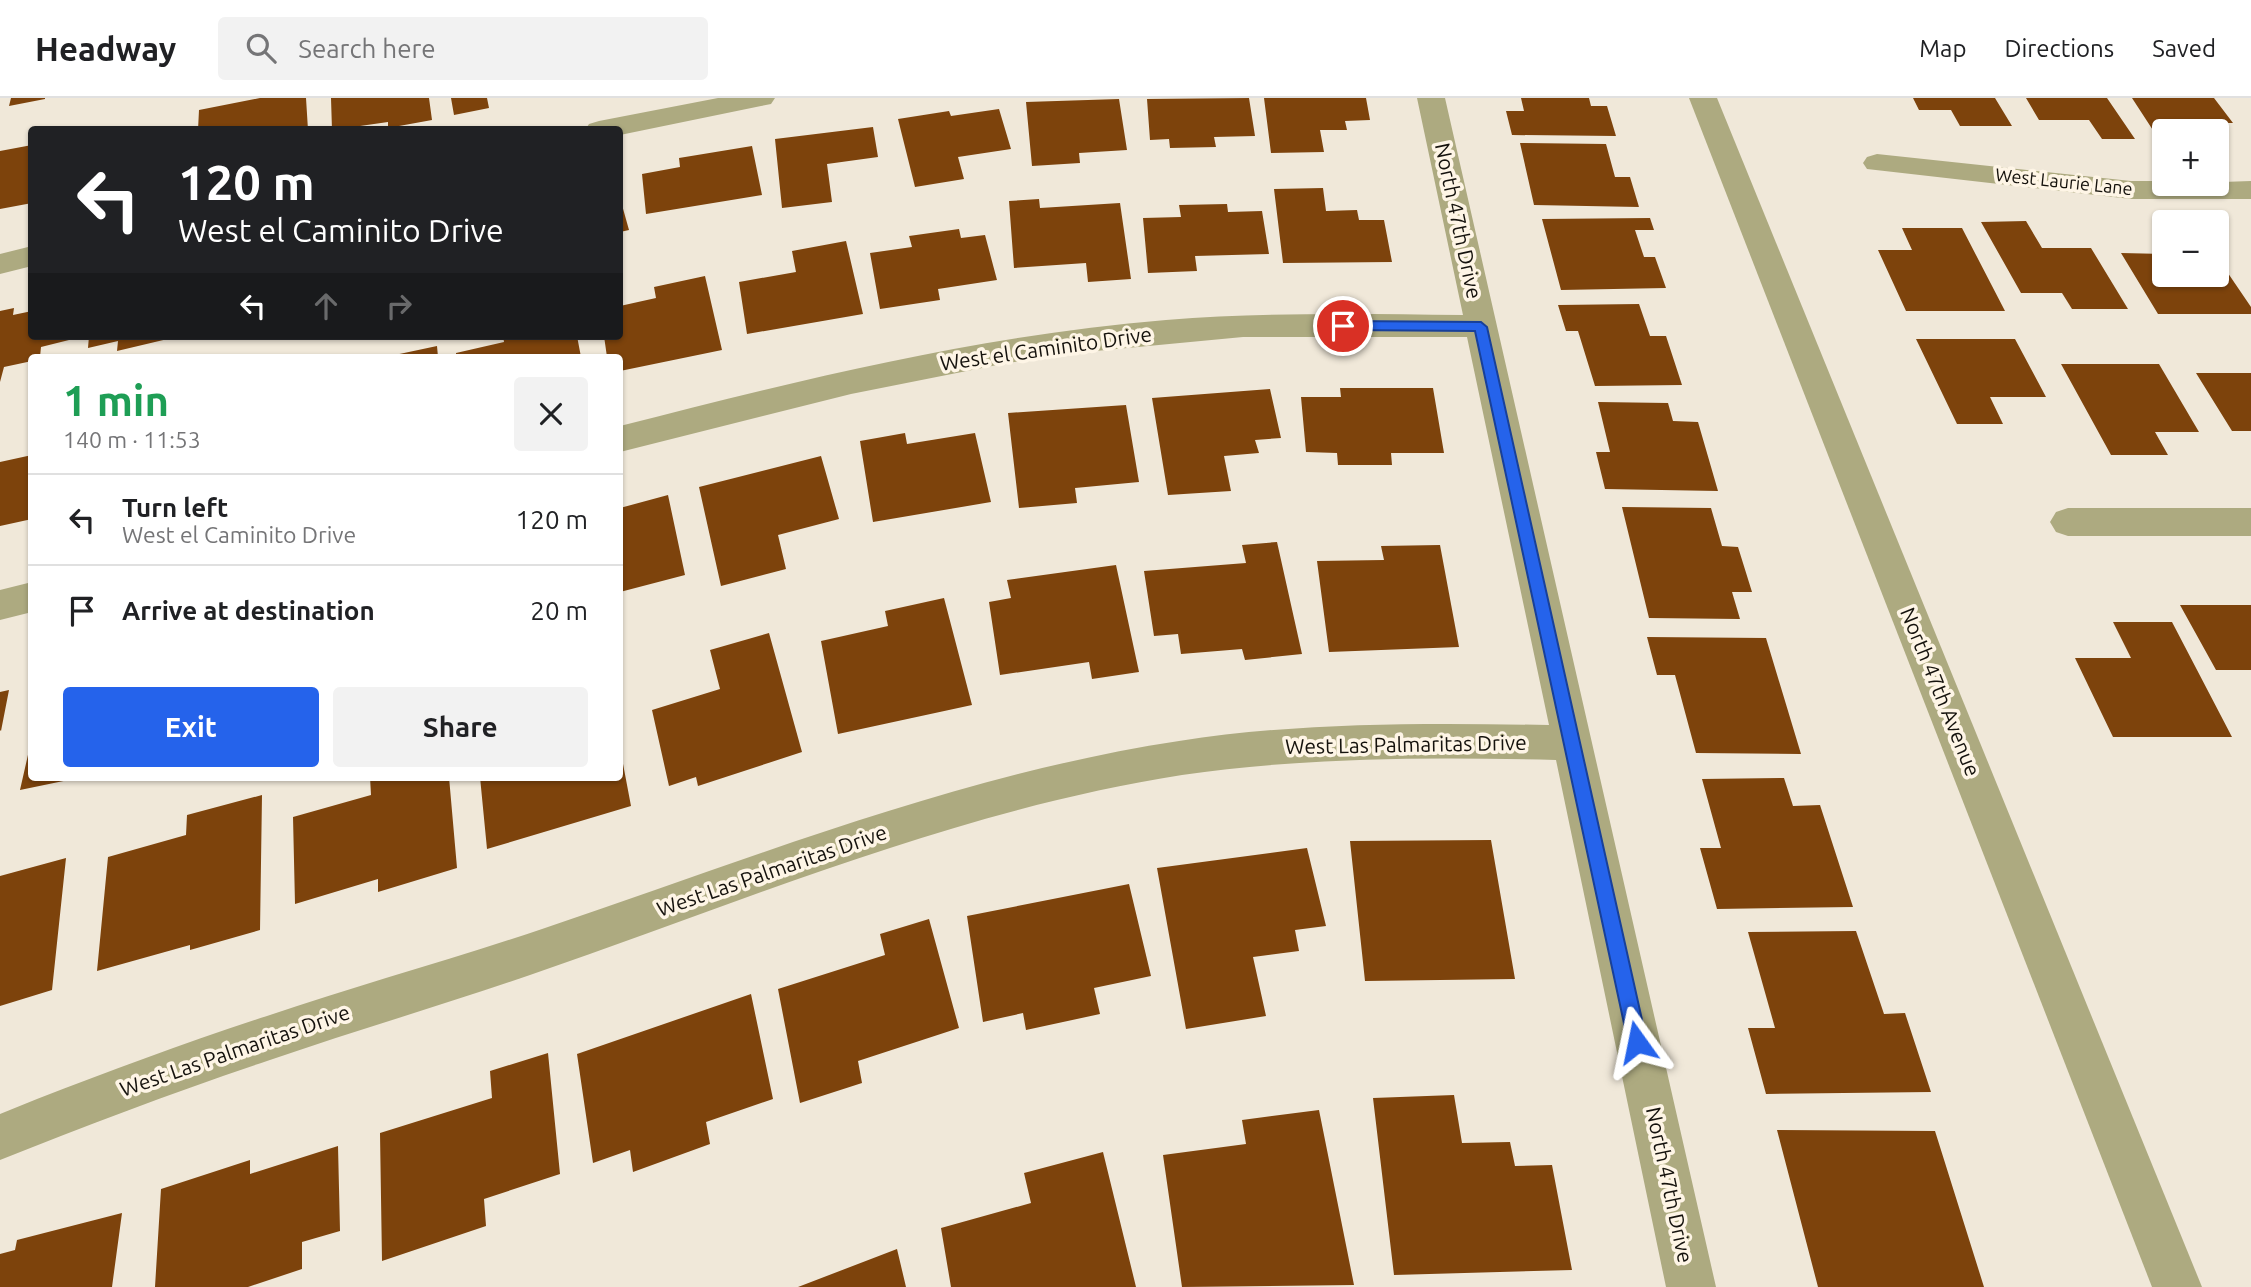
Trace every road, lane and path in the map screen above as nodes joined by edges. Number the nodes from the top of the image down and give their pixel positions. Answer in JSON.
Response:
{"nodes":[{"id":1,"x":761,"y":98,"type":"edge"},
{"id":2,"x":1431,"y":98,"type":"edge"},
{"id":3,"x":1703,"y":98,"type":"edge"},
{"id":4,"x":619,"y":126,"type":"edge"},
{"id":5,"x":1877,"y":163,"type":"dead end"},
{"id":6,"x":2251,"y":190,"type":"edge"},
{"id":7,"x":28,"y":258,"type":"edge"},
{"id":8,"x":0,"y":264,"type":"edge"},
{"id":9,"x":1481,"y":327,"type":"junction"},
{"id":10,"x":623,"y":438,"type":"edge"},
{"id":11,"x":2068,"y":522,"type":"dead end"},
{"id":12,"x":2251,"y":522,"type":"edge"},
{"id":13,"x":28,"y":598,"type":"edge"},
{"id":14,"x":0,"y":605,"type":"edge"},
{"id":15,"x":1572,"y":743,"type":"junction"},
{"id":16,"x":0,"y":1137,"type":"edge"},
{"id":17,"x":1691,"y":1287,"type":"edge"},
{"id":18,"x":2176,"y":1287,"type":"edge"}],
"edges":[{"from":1,"to":4,"type":"street"},
{"from":2,"to":9,"type":"street","name":"North 47th Drive"},
{"from":3,"to":18,"type":"street","name":"North 47th Avenue"},
{"from":5,"to":6,"type":"street","name":"West Laurie Lane"},
{"from":7,"to":8,"type":"street"},
{"from":9,"to":10,"type":"street","name":"West el Caminito Drive"},
{"from":9,"to":15,"type":"street","name":"North 47th Drive"},
{"from":11,"to":12,"type":"street"},
{"from":13,"to":14,"type":"street"},
{"from":15,"to":16,"type":"street","name":"West Las Palmaritas Drive"},
{"from":15,"to":17,"type":"street","name":"North 47th Drive"}]}
